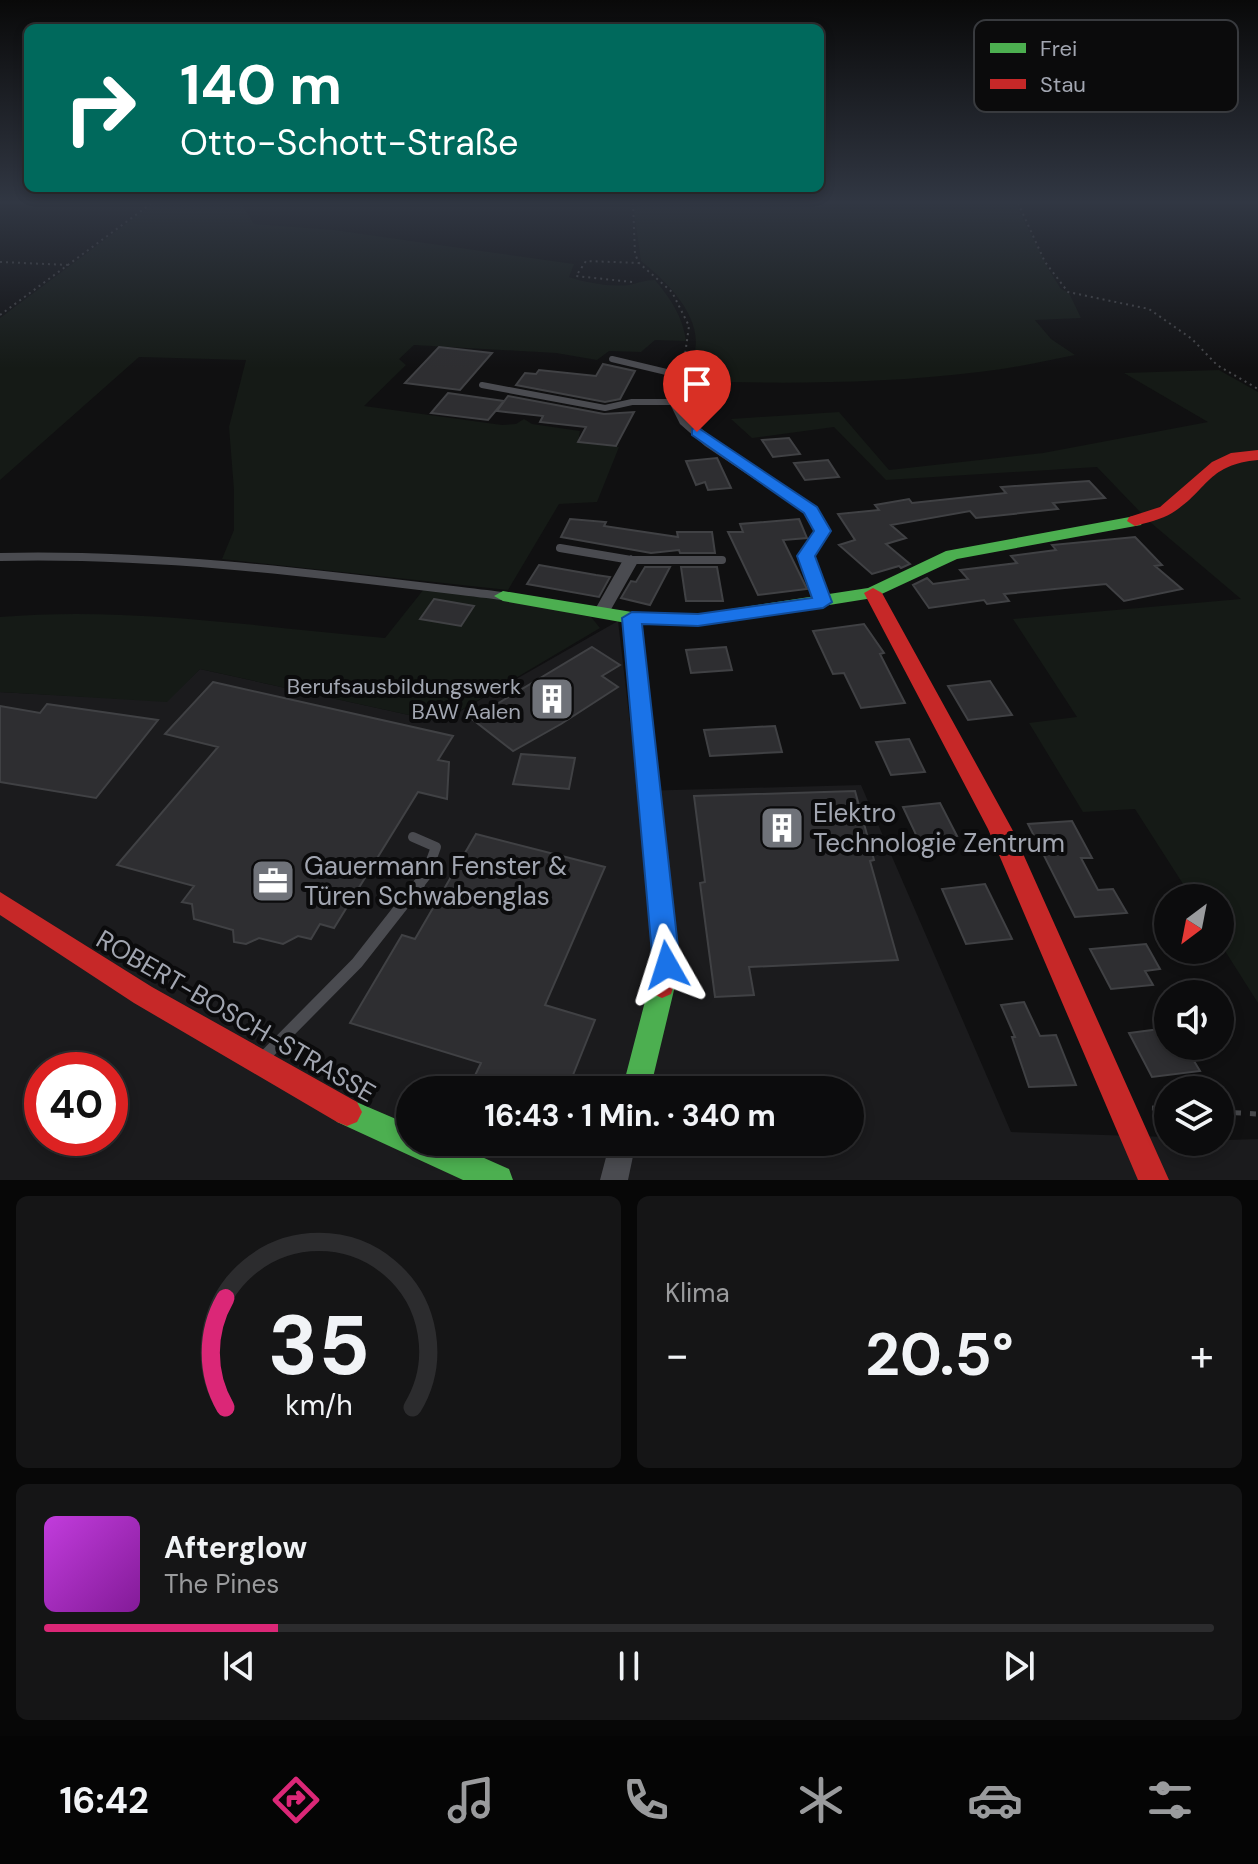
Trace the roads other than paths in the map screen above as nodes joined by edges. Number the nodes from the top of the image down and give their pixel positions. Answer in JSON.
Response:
{"nodes":[{"id":1,"x":612,"y":359,"type":"dead end"},
{"id":2,"x":679,"y":375,"type":"joint"},
{"id":3,"x":482,"y":385,"type":"dead end"},
{"id":4,"x":675,"y":402,"type":"junction"},
{"id":5,"x":1258,"y":455,"type":"edge"},
{"id":6,"x":560,"y":548,"type":"dead end"},
{"id":7,"x":0,"y":557,"type":"edge"},
{"id":8,"x":631,"y":560,"type":"junction"},
{"id":9,"x":722,"y":560,"type":"dead end"},
{"id":10,"x":873,"y":593,"type":"junction"},
{"id":11,"x":503,"y":596,"type":"joint"},
{"id":12,"x":823,"y":602,"type":"junction"},
{"id":13,"x":601,"y":613,"type":"junction"},
{"id":14,"x":632,"y":618,"type":"junction"},
{"id":15,"x":413,"y":837,"type":"dead end"},
{"id":16,"x":0,"y":902,"type":"edge"},
{"id":17,"x":258,"y":1063,"type":"junction"},
{"id":18,"x":639,"y":1076,"type":"edge"},
{"id":19,"x":620,"y":1156,"type":"edge"},
{"id":20,"x":498,"y":1180,"type":"edge"},
{"id":21,"x":614,"y":1180,"type":"edge"},
{"id":22,"x":1154,"y":1180,"type":"edge"}],
"edges":[{"from":1,"to":2,"type":"lane"},
{"from":2,"to":4,"type":"street"},
{"from":3,"to":4,"type":"lane"},
{"from":4,"to":12,"type":"street"},
{"from":5,"to":10,"type":"street"},
{"from":6,"to":8,"type":"lane"},
{"from":7,"to":11,"type":"lane"},
{"from":8,"to":9,"type":"lane"},
{"from":8,"to":13,"type":"street"},
{"from":10,"to":12,"type":"street"},
{"from":10,"to":22,"type":"street"},
{"from":11,"to":13,"type":"street"},
{"from":12,"to":14,"type":"street"},
{"from":13,"to":14,"type":"street"},
{"from":14,"to":18,"type":"street"},
{"from":15,"to":17,"type":"lane"},
{"from":16,"to":17,"type":"street","name":"ROBERT-BOSCH-STRASSE"},
{"from":17,"to":20,"type":"street","name":"ROBERT-BOSCH-STRASSE"},
{"from":19,"to":21,"type":"street"}]}
